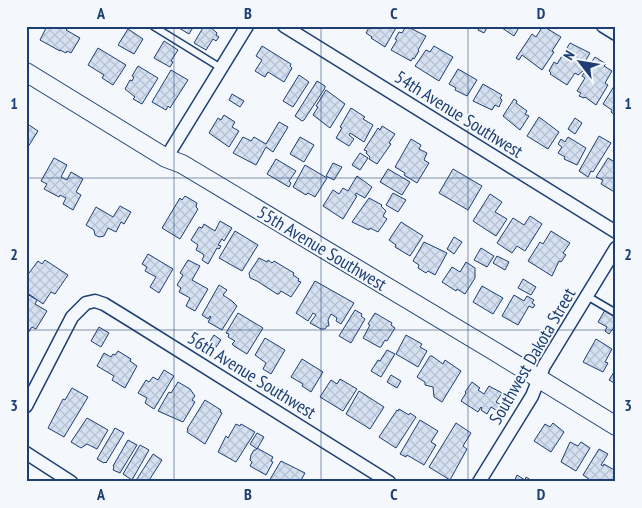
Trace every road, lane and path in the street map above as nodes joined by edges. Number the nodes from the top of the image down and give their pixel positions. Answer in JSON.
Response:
{"nodes":[{"id":1,"x":153,"y":26,"type":"edge"},
{"id":2,"x":248,"y":26,"type":"edge"},
{"id":3,"x":284,"y":26,"type":"edge"},
{"id":4,"x":603,"y":26,"type":"edge"},
{"id":5,"x":616,"y":34,"type":"edge"},
{"id":6,"x":222,"y":68,"type":"junction"},
{"id":7,"x":26,"y":72,"type":"edge"},
{"id":8,"x":166,"y":158,"type":"junction"},
{"id":9,"x":616,"y":232,"type":"edge"},
{"id":10,"x":616,"y":248,"type":"edge"},
{"id":11,"x":587,"y":296,"type":"junction"},
{"id":12,"x":616,"y":313,"type":"edge"},
{"id":13,"x":540,"y":379,"type":"junction"},
{"id":14,"x":26,"y":406,"type":"edge"},
{"id":15,"x":616,"y":426,"type":"edge"},
{"id":16,"x":26,"y":453,"type":"edge"},
{"id":17,"x":71,"y":482,"type":"edge"},
{"id":18,"x":389,"y":482,"type":"edge"},
{"id":19,"x":479,"y":482,"type":"edge"}],
"edges":[{"from":1,"to":6,"type":"lane"},
{"from":2,"to":6,"type":"street"},
{"from":3,"to":9,"type":"street","name":"54th Avenue Southwest"},
{"from":4,"to":5,"type":"street"},
{"from":6,"to":8,"type":"street"},
{"from":7,"to":8,"type":"street","name":"55th Avenue Southwest"},
{"from":8,"to":13,"type":"street","name":"55th Avenue Southwest"},
{"from":10,"to":11,"type":"street","name":"Southwest Dakota Street"},
{"from":11,"to":12,"type":"lane"},
{"from":11,"to":13,"type":"street","name":"Southwest Dakota Street"},
{"from":13,"to":15,"type":"street","name":"55th Avenue Southwest"},
{"from":13,"to":19,"type":"street","name":"Southwest Dakota Street"},
{"from":14,"to":18,"type":"street","name":"56th Avenue Southwest"},
{"from":16,"to":17,"type":"street"}]}
